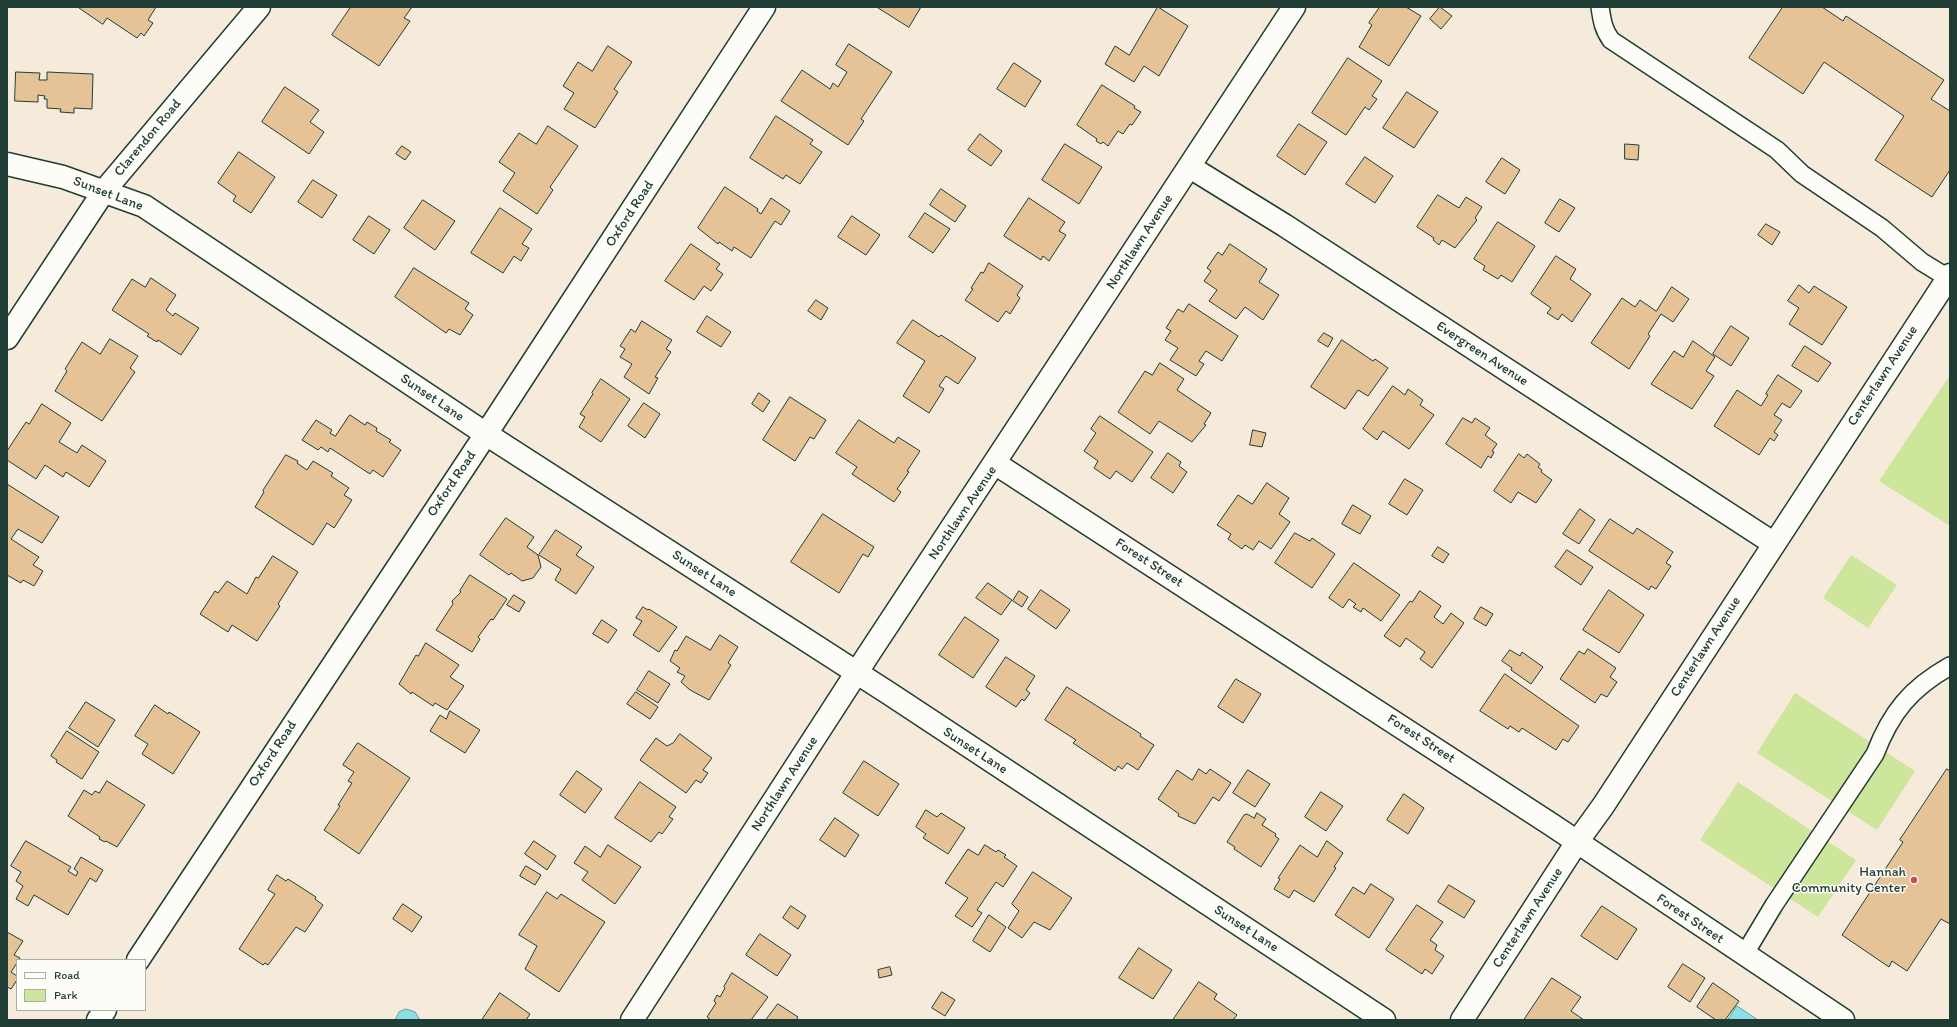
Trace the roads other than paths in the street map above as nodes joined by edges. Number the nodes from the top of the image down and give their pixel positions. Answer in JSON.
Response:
{"nodes":[{"id":1,"x":259,"y":7,"type":"edge"},
{"id":2,"x":764,"y":7,"type":"edge"},
{"id":3,"x":1294,"y":7,"type":"edge"},
{"id":4,"x":1600,"y":7,"type":"edge"},
{"id":5,"x":7,"y":164,"type":"edge"},
{"id":6,"x":1190,"y":167,"type":"junction"},
{"id":7,"x":104,"y":191,"type":"junction"},
{"id":8,"x":1949,"y":277,"type":"edge"},
{"id":9,"x":7,"y":338,"type":"edge"},
{"id":10,"x":486,"y":434,"type":"junction"},
{"id":11,"x":996,"y":464,"type":"junction"},
{"id":12,"x":1773,"y":543,"type":"junction"},
{"id":13,"x":1950,"y":666,"type":"edge"},
{"id":14,"x":857,"y":673,"type":"junction"},
{"id":15,"x":1577,"y":842,"type":"junction"},
{"id":16,"x":1744,"y":955,"type":"junction"},
{"id":17,"x":139,"y":959,"type":"edge"},
{"id":18,"x":104,"y":1011,"type":"edge"},
{"id":19,"x":98,"y":1020,"type":"edge"},
{"id":20,"x":632,"y":1020,"type":"edge"},
{"id":21,"x":1384,"y":1020,"type":"edge"},
{"id":22,"x":1462,"y":1020,"type":"edge"},
{"id":23,"x":1843,"y":1020,"type":"edge"}],
"edges":[{"from":1,"to":7,"type":"street","name":"Clarendon Road"},
{"from":2,"to":10,"type":"street","name":"Oxford Road"},
{"from":3,"to":6,"type":"street","name":"Northlawn Avenue"},
{"from":4,"to":8,"type":"lane"},
{"from":5,"to":7,"type":"street","name":"Sunset Lane"},
{"from":6,"to":11,"type":"street","name":"Northlawn Avenue"},
{"from":6,"to":12,"type":"street","name":"Evergreen Avenue"},
{"from":7,"to":9,"type":"street","name":"Clarendon Road"},
{"from":7,"to":10,"type":"street","name":"Sunset Lane"},
{"from":8,"to":12,"type":"street","name":"Centerlawn Avenue"},
{"from":10,"to":14,"type":"street","name":"Sunset Lane"},
{"from":10,"to":17,"type":"street","name":"Oxford Road"},
{"from":11,"to":14,"type":"street","name":"Northlawn Avenue"},
{"from":11,"to":15,"type":"street","name":"Forest Street"},
{"from":12,"to":15,"type":"street","name":"Centerlawn Avenue"},
{"from":13,"to":16,"type":"lane"},
{"from":14,"to":20,"type":"street","name":"Northlawn Avenue"},
{"from":14,"to":21,"type":"street","name":"Sunset Lane"},
{"from":15,"to":16,"type":"street","name":"Forest Street"},
{"from":15,"to":22,"type":"street","name":"Centerlawn Avenue"},
{"from":16,"to":23,"type":"street","name":"Forest Street"},
{"from":18,"to":19,"type":"street"}]}
